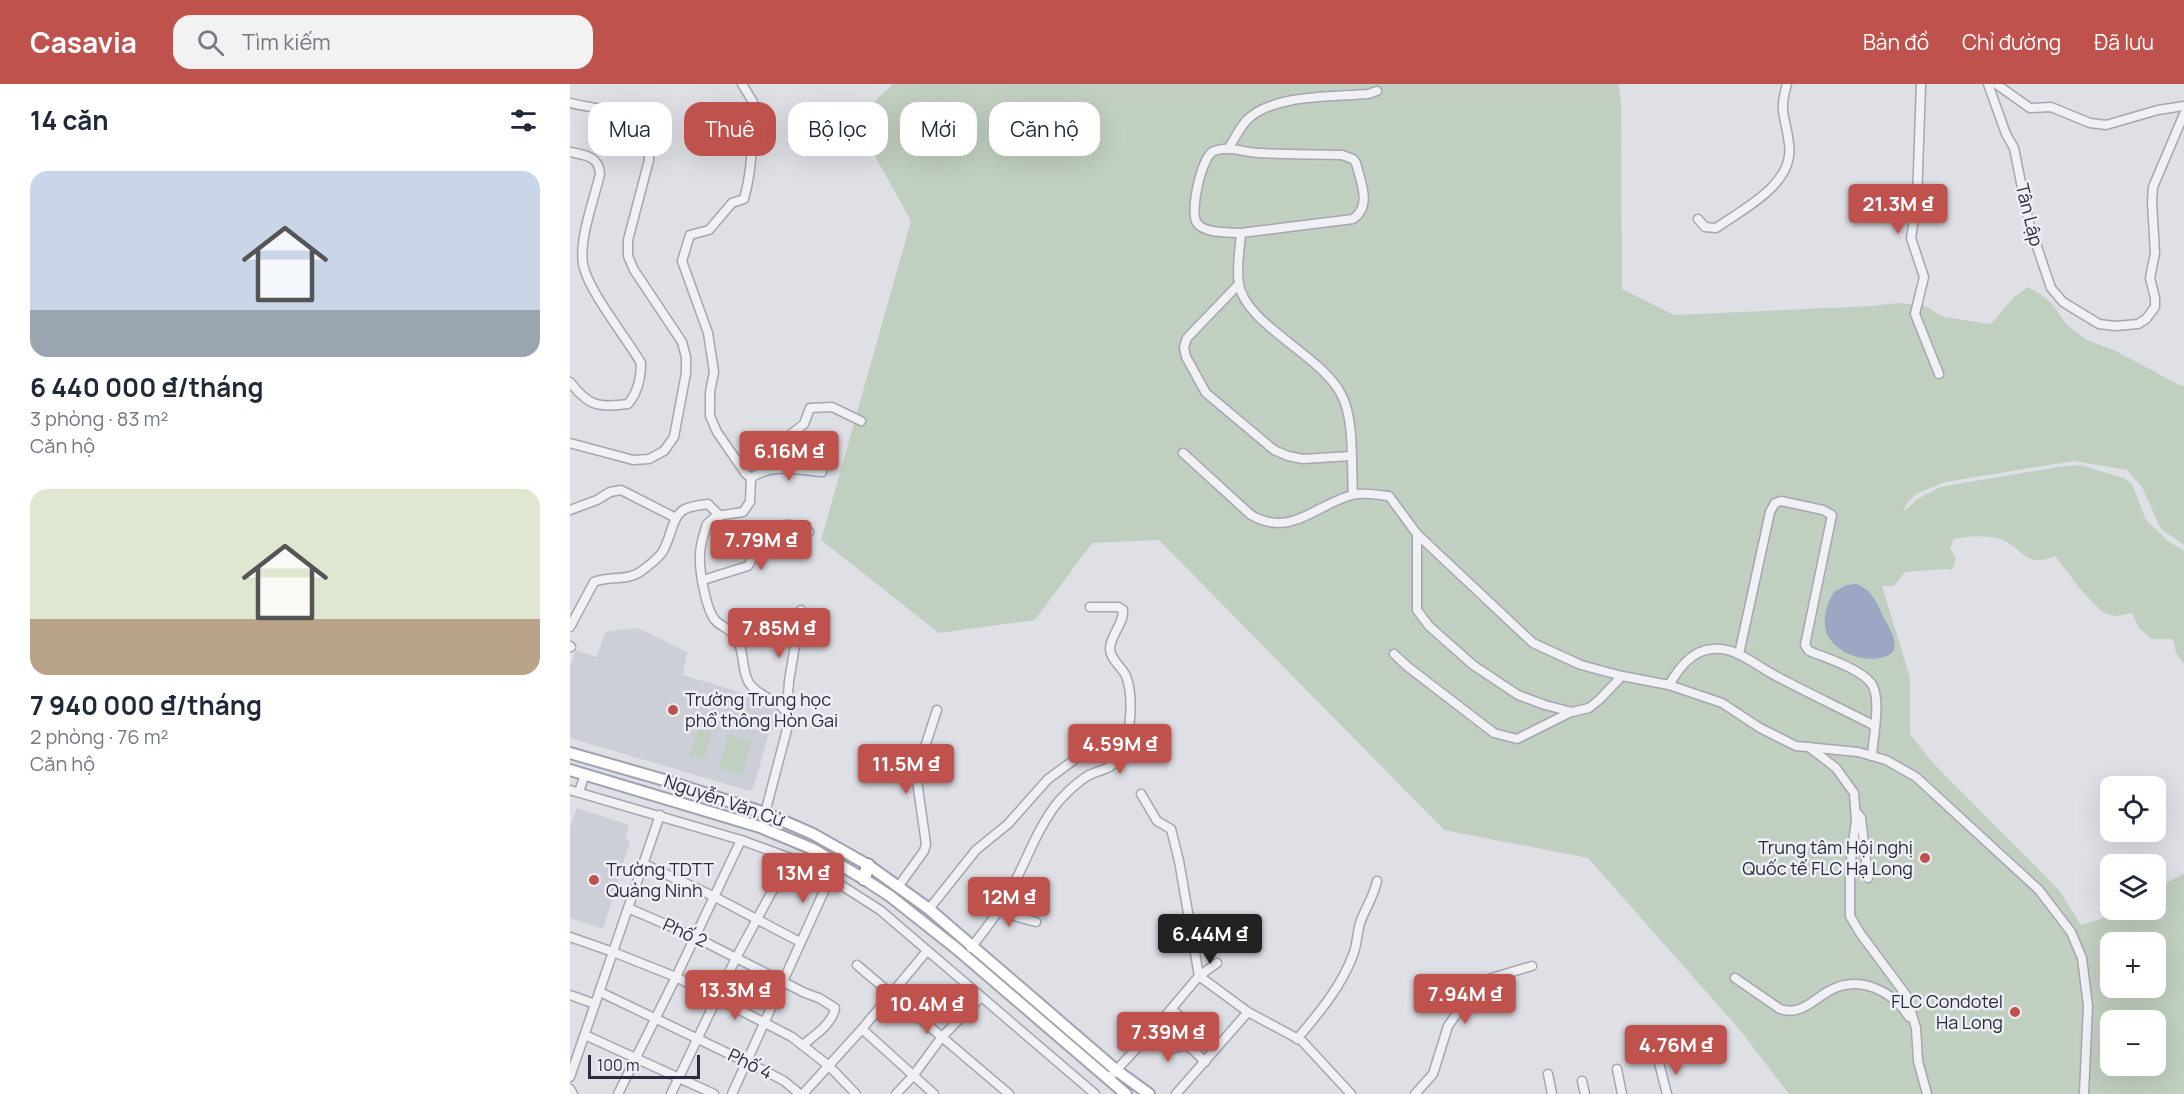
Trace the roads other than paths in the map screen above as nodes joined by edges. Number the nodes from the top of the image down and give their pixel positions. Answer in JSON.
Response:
{"nodes":[{"id":1,"x":742,"y":84,"type":"edge"},
{"id":2,"x":1787,"y":84,"type":"edge"},
{"id":3,"x":1921,"y":84,"type":"edge"},
{"id":4,"x":1988,"y":84,"type":"edge"},
{"id":5,"x":1996,"y":84,"type":"edge"},
{"id":6,"x":1377,"y":91,"type":"dead end"},
{"id":7,"x":570,"y":103,"type":"edge"},
{"id":8,"x":2184,"y":106,"type":"edge"},
{"id":9,"x":2184,"y":114,"type":"edge"},
{"id":10,"x":1228,"y":149,"type":"junction"},
{"id":11,"x":570,"y":152,"type":"edge"},
{"id":12,"x":1698,"y":219,"type":"dead end"},
{"id":13,"x":1241,"y":233,"type":"junction"},
{"id":14,"x":1239,"y":284,"type":"junction"},
{"id":15,"x":1939,"y":374,"type":"dead end"},
{"id":16,"x":570,"y":382,"type":"edge"},
{"id":17,"x":861,"y":421,"type":"dead end"},
{"id":18,"x":570,"y":443,"type":"edge"},
{"id":19,"x":1183,"y":453,"type":"dead end"},
{"id":20,"x":1351,"y":456,"type":"junction"},
{"id":21,"x":765,"y":470,"type":"junction"},
{"id":22,"x":822,"y":472,"type":"dead end"},
{"id":23,"x":751,"y":478,"type":"junction"},
{"id":24,"x":1353,"y":494,"type":"junction"},
{"id":25,"x":570,"y":510,"type":"edge"},
{"id":26,"x":720,"y":516,"type":"junction"},
{"id":27,"x":676,"y":518,"type":"junction"},
{"id":28,"x":809,"y":532,"type":"dead end"},
{"id":29,"x":1417,"y":534,"type":"junction"},
{"id":30,"x":703,"y":580,"type":"junction"},
{"id":31,"x":1090,"y":607,"type":"dead end"},
{"id":32,"x":801,"y":610,"type":"dead end"},
{"id":33,"x":570,"y":627,"type":"edge"},
{"id":34,"x":1394,"y":654,"type":"dead end"},
{"id":35,"x":1739,"y":654,"type":"junction"},
{"id":36,"x":1622,"y":676,"type":"junction"},
{"id":37,"x":1669,"y":685,"type":"junction"},
{"id":38,"x":787,"y":710,"type":"junction"},
{"id":39,"x":937,"y":710,"type":"dead end"},
{"id":40,"x":1572,"y":712,"type":"junction"},
{"id":41,"x":1875,"y":726,"type":"junction"},
{"id":42,"x":1809,"y":747,"type":"junction"},
{"id":43,"x":570,"y":753,"type":"edge"},
{"id":44,"x":1078,"y":756,"type":"dead end"},
{"id":45,"x":1872,"y":756,"type":"junction"},
{"id":46,"x":570,"y":770,"type":"edge"},
{"id":47,"x":585,"y":774,"type":"junction"},
{"id":48,"x":575,"y":791,"type":"edge"},
{"id":49,"x":1141,"y":794,"type":"dead end"},
{"id":50,"x":1855,"y":810,"type":"junction"},
{"id":51,"x":765,"y":813,"type":"junction"},
{"id":52,"x":660,"y":815,"type":"junction"},
{"id":53,"x":741,"y":840,"type":"junction"},
{"id":54,"x":790,"y":858,"type":"junction"},
{"id":55,"x":644,"y":864,"type":"junction"},
{"id":56,"x":868,"y":865,"type":"junction"},
{"id":57,"x":830,"y":878,"type":"junction"},
{"id":58,"x":1868,"y":878,"type":"dead end"},
{"id":59,"x":864,"y":879,"type":"junction"},
{"id":60,"x":1377,"y":881,"type":"dead end"},
{"id":61,"x":898,"y":887,"type":"junction"},
{"id":62,"x":715,"y":897,"type":"junction"},
{"id":63,"x":1005,"y":900,"type":"junction"},
{"id":64,"x":628,"y":908,"type":"junction"},
{"id":65,"x":929,"y":909,"type":"junction"},
{"id":66,"x":758,"y":919,"type":"junction"},
{"id":67,"x":1036,"y":922,"type":"dead end"},
{"id":68,"x":570,"y":937,"type":"edge"},
{"id":69,"x":695,"y":937,"type":"junction"},
{"id":70,"x":800,"y":942,"type":"junction"},
{"id":71,"x":971,"y":948,"type":"junction"},
{"id":72,"x":927,"y":951,"type":"junction"},
{"id":73,"x":613,"y":952,"type":"junction"},
{"id":74,"x":736,"y":958,"type":"junction"},
{"id":75,"x":1217,"y":963,"type":"dead end"},
{"id":76,"x":857,"y":965,"type":"dead end"},
{"id":77,"x":1532,"y":966,"type":"dead end"},
{"id":78,"x":1199,"y":976,"type":"junction"},
{"id":79,"x":676,"y":977,"type":"junction"},
{"id":80,"x":1735,"y":978,"type":"dead end"},
{"id":81,"x":783,"y":982,"type":"junction"},
{"id":82,"x":600,"y":992,"type":"junction"},
{"id":83,"x":892,"y":994,"type":"junction"},
{"id":84,"x":570,"y":995,"type":"edge"},
{"id":85,"x":717,"y":997,"type":"junction"},
{"id":86,"x":981,"y":997,"type":"junction"},
{"id":87,"x":595,"y":1004,"type":"junction"},
{"id":88,"x":1171,"y":1010,"type":"junction"},
{"id":89,"x":1248,"y":1012,"type":"junction"},
{"id":90,"x":656,"y":1018,"type":"junction"},
{"id":91,"x":765,"y":1022,"type":"junction"},
{"id":92,"x":1916,"y":1028,"type":"junction"},
{"id":93,"x":862,"y":1029,"type":"junction"},
{"id":94,"x":1150,"y":1034,"type":"junction"},
{"id":95,"x":585,"y":1035,"type":"junction"},
{"id":96,"x":1202,"y":1035,"type":"dead end"},
{"id":97,"x":943,"y":1036,"type":"junction"},
{"id":98,"x":696,"y":1038,"type":"junction"},
{"id":99,"x":1297,"y":1039,"type":"junction"},
{"id":100,"x":804,"y":1044,"type":"junction"},
{"id":101,"x":635,"y":1060,"type":"junction"},
{"id":102,"x":746,"y":1062,"type":"junction"},
{"id":103,"x":1205,"y":1062,"type":"junction"},
{"id":104,"x":1659,"y":1064,"type":"dead end"},
{"id":105,"x":829,"y":1066,"type":"junction"},
{"id":106,"x":1617,"y":1069,"type":"dead end"},
{"id":107,"x":1116,"y":1070,"type":"junction"},
{"id":108,"x":1548,"y":1074,"type":"dead end"},
{"id":109,"x":913,"y":1076,"type":"junction"},
{"id":110,"x":570,"y":1077,"type":"edge"},
{"id":111,"x":678,"y":1079,"type":"junction"},
{"id":112,"x":1108,"y":1079,"type":"junction"},
{"id":113,"x":1582,"y":1082,"type":"dead end"},
{"id":114,"x":570,"y":1089,"type":"edge"},
{"id":115,"x":573,"y":1094,"type":"edge"},
{"id":116,"x":618,"y":1094,"type":"edge"},
{"id":117,"x":671,"y":1094,"type":"edge"},
{"id":118,"x":714,"y":1094,"type":"edge"},
{"id":119,"x":732,"y":1094,"type":"edge"},
{"id":120,"x":802,"y":1094,"type":"edge"},
{"id":121,"x":856,"y":1094,"type":"edge"},
{"id":122,"x":896,"y":1094,"type":"edge"},
{"id":123,"x":934,"y":1094,"type":"edge"},
{"id":124,"x":1009,"y":1094,"type":"edge"},
{"id":125,"x":1095,"y":1094,"type":"edge"},
{"id":126,"x":1126,"y":1094,"type":"edge"},
{"id":127,"x":1149,"y":1094,"type":"edge"},
{"id":128,"x":1176,"y":1094,"type":"edge"},
{"id":129,"x":1351,"y":1094,"type":"edge"},
{"id":130,"x":1415,"y":1094,"type":"edge"},
{"id":131,"x":1552,"y":1094,"type":"edge"},
{"id":132,"x":1585,"y":1094,"type":"edge"},
{"id":133,"x":1622,"y":1094,"type":"edge"},
{"id":134,"x":1666,"y":1094,"type":"edge"},
{"id":135,"x":1927,"y":1094,"type":"edge"},
{"id":136,"x":2084,"y":1094,"type":"edge"}],
"edges":[{"from":1,"to":23,"type":"street"},
{"from":2,"to":12,"type":"street"},
{"from":3,"to":15,"type":"street"},
{"from":4,"to":9,"type":"street","name":"Tân Lập"},
{"from":5,"to":8,"type":"street"},
{"from":6,"to":10,"type":"street"},
{"from":7,"to":18,"type":"street"},
{"from":10,"to":13,"type":"street"},
{"from":10,"to":13,"type":"street"},
{"from":11,"to":16,"type":"street"},
{"from":13,"to":14,"type":"street"},
{"from":14,"to":20,"type":"street"},
{"from":14,"to":20,"type":"street"},
{"from":17,"to":21,"type":"street"},
{"from":19,"to":24,"type":"street"},
{"from":20,"to":24,"type":"street"},
{"from":21,"to":22,"type":"street"},
{"from":21,"to":23,"type":"street"},
{"from":23,"to":26,"type":"street"},
{"from":24,"to":29,"type":"street"},
{"from":25,"to":27,"type":"street"},
{"from":26,"to":27,"type":"street"},
{"from":26,"to":30,"type":"street"},
{"from":27,"to":33,"type":"street"},
{"from":28,"to":30,"type":"street"},
{"from":29,"to":36,"type":"street"},
{"from":29,"to":40,"type":"street"},
{"from":30,"to":38,"type":"street"},
{"from":31,"to":63,"type":"street"},
{"from":32,"to":38,"type":"street"},
{"from":34,"to":40,"type":"street"},
{"from":35,"to":37,"type":"street"},
{"from":35,"to":41,"type":"street"},
{"from":35,"to":41,"type":"street"},
{"from":36,"to":37,"type":"street"},
{"from":36,"to":40,"type":"street"},
{"from":37,"to":42,"type":"street"},
{"from":38,"to":51,"type":"street"},
{"from":39,"to":61,"type":"street"},
{"from":41,"to":45,"type":"street"},
{"from":42,"to":45,"type":"street"},
{"from":42,"to":50,"type":"street"},
{"from":43,"to":51,"type":"main road","name":"Nguyễn Văn Cừ"},
{"from":44,"to":65,"type":"street"},
{"from":45,"to":136,"type":"street"},
{"from":46,"to":47,"type":"main road","name":"Nguyễn Văn Cừ"},
{"from":47,"to":48,"type":"street"},
{"from":47,"to":59,"type":"main road","name":"Nguyễn Văn Cừ"},
{"from":48,"to":52,"type":"street","name":"Nguyễn Văn Cừ"},
{"from":49,"to":78,"type":"street"},
{"from":50,"to":58,"type":"street"},
{"from":50,"to":92,"type":"street"},
{"from":51,"to":56,"type":"main road","name":"Nguyễn Văn Cừ"},
{"from":52,"to":53,"type":"street","name":"Nguyễn Văn Cừ"},
{"from":52,"to":55,"type":"street"},
{"from":53,"to":54,"type":"street","name":"Nguyễn Văn Cừ"},
{"from":53,"to":62,"type":"street"},
{"from":54,"to":57,"type":"street","name":"Nguyễn Văn Cừ"},
{"from":54,"to":66,"type":"street"},
{"from":55,"to":62,"type":"street"},
{"from":55,"to":64,"type":"street"},
{"from":56,"to":59,"type":"highway"},
{"from":56,"to":61,"type":"main road","name":"Nguyễn Văn Cừ"},
{"from":57,"to":70,"type":"street"},
{"from":57,"to":72,"type":"street","name":"Nguyễn Văn Cừ"},
{"from":59,"to":112,"type":"main road","name":"Nguyễn Văn Cừ"},
{"from":60,"to":99,"type":"street"},
{"from":61,"to":65,"type":"main road","name":"Nguyễn Văn Cừ"},
{"from":62,"to":66,"type":"street"},
{"from":62,"to":69,"type":"street"},
{"from":63,"to":67,"type":"street"},
{"from":63,"to":71,"type":"street"},
{"from":64,"to":69,"type":"street","name":"Phố 2"},
{"from":64,"to":73,"type":"street"},
{"from":65,"to":71,"type":"main road","name":"Nguyễn Văn Cừ"},
{"from":66,"to":70,"type":"street"},
{"from":66,"to":74,"type":"street"},
{"from":68,"to":73,"type":"street"},
{"from":69,"to":74,"type":"street","name":"Phố 2"},
{"from":69,"to":79,"type":"street"},
{"from":70,"to":81,"type":"street"},
{"from":71,"to":107,"type":"main road","name":"Nguyễn Văn Cừ"},
{"from":72,"to":83,"type":"street"},
{"from":72,"to":86,"type":"street","name":"Nguyễn Văn Cừ"},
{"from":73,"to":79,"type":"street"},
{"from":73,"to":82,"type":"street"},
{"from":74,"to":81,"type":"street","name":"Phố 2"},
{"from":74,"to":85,"type":"street"},
{"from":75,"to":78,"type":"street"},
{"from":76,"to":83,"type":"street"},
{"from":77,"to":130,"type":"street"},
{"from":78,"to":88,"type":"street"},
{"from":78,"to":89,"type":"street"},
{"from":79,"to":85,"type":"street"},
{"from":79,"to":90,"type":"street"},
{"from":80,"to":92,"type":"street"},
{"from":81,"to":91,"type":"street"},
{"from":81,"to":100,"type":"street","name":"Phố 2"},
{"from":82,"to":87,"type":"street"},
{"from":82,"to":90,"type":"street","name":"Phố 4"},
{"from":83,"to":93,"type":"street"},
{"from":83,"to":97,"type":"street"},
{"from":84,"to":87,"type":"street"},
{"from":85,"to":91,"type":"street"},
{"from":85,"to":98,"type":"street"},
{"from":86,"to":97,"type":"street"},
{"from":86,"to":125,"type":"street","name":"Nguyễn Văn Cừ"},
{"from":87,"to":95,"type":"street"},
{"from":88,"to":94,"type":"street"},
{"from":88,"to":96,"type":"street"},
{"from":89,"to":99,"type":"street"},
{"from":89,"to":103,"type":"street"},
{"from":90,"to":98,"type":"street","name":"Phố 4"},
{"from":90,"to":101,"type":"street"},
{"from":91,"to":100,"type":"street"},
{"from":91,"to":102,"type":"street"},
{"from":92,"to":135,"type":"street"},
{"from":93,"to":105,"type":"street"},
{"from":93,"to":109,"type":"street"},
{"from":94,"to":103,"type":"street"},
{"from":94,"to":107,"type":"street"},
{"from":95,"to":101,"type":"street"},
{"from":95,"to":110,"type":"street"},
{"from":97,"to":109,"type":"street"},
{"from":97,"to":124,"type":"street"},
{"from":98,"to":102,"type":"street","name":"Phố 4"},
{"from":98,"to":111,"type":"street"},
{"from":99,"to":129,"type":"street"},
{"from":100,"to":105,"type":"street"},
{"from":101,"to":111,"type":"street"},
{"from":101,"to":116,"type":"street"},
{"from":102,"to":119,"type":"street"},
{"from":102,"to":120,"type":"street","name":"Phố 4"},
{"from":103,"to":128,"type":"street"},
{"from":104,"to":134,"type":"street"},
{"from":105,"to":120,"type":"street"},
{"from":105,"to":121,"type":"street"},
{"from":106,"to":133,"type":"street"},
{"from":107,"to":112,"type":"street"},
{"from":107,"to":127,"type":"main road","name":"Nguyễn Văn Cừ"},
{"from":108,"to":131,"type":"street"},
{"from":109,"to":122,"type":"street"},
{"from":109,"to":123,"type":"street"},
{"from":111,"to":117,"type":"street"},
{"from":111,"to":118,"type":"street"},
{"from":112,"to":126,"type":"main road","name":"Nguyễn Văn Cừ"},
{"from":113,"to":132,"type":"street"},
{"from":114,"to":115,"type":"street"}]}
